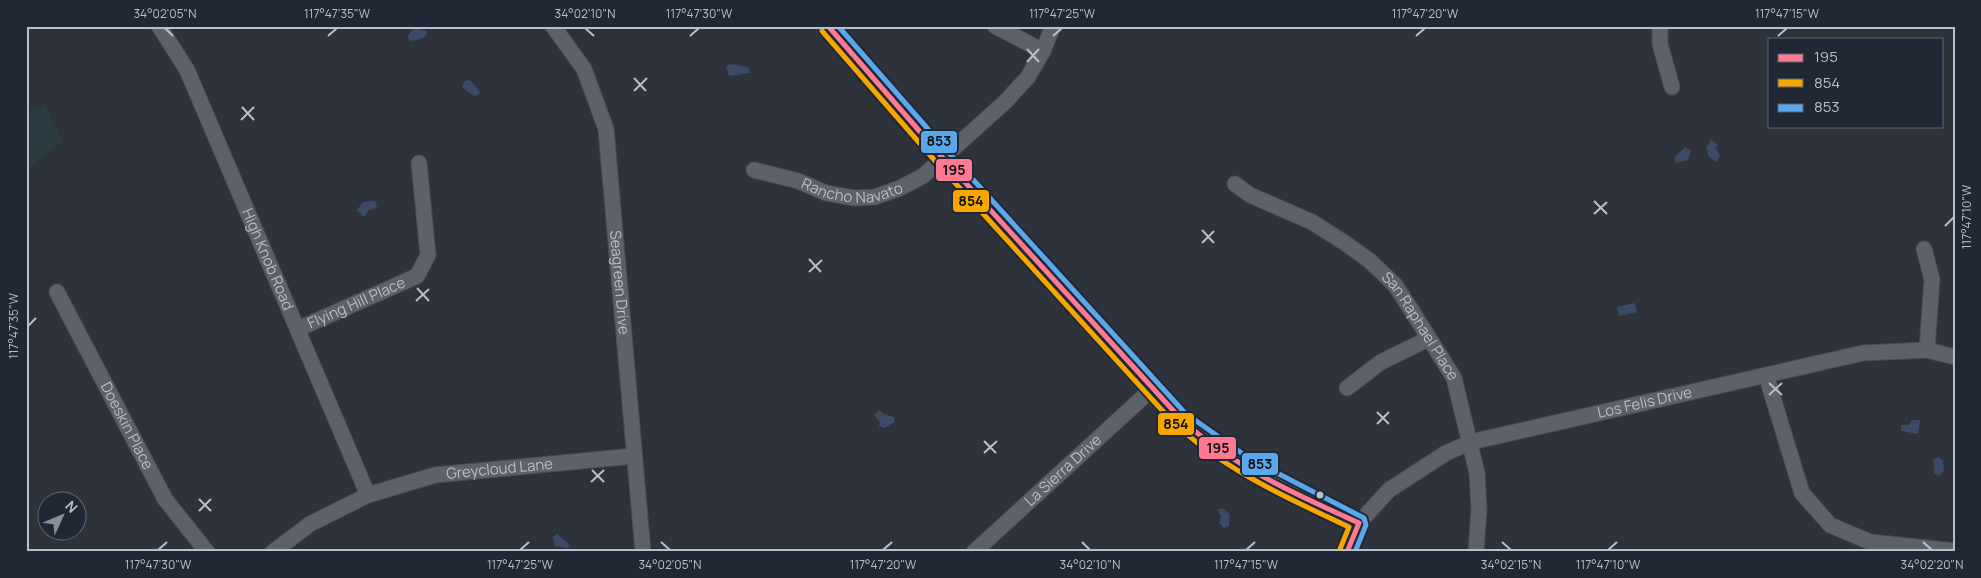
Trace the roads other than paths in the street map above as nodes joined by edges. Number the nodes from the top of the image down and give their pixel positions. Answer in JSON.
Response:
{"nodes":[{"id":1,"x":553,"y":26,"type":"edge"},
{"id":2,"x":828,"y":26,"type":"edge"},
{"id":3,"x":994,"y":26,"type":"edge"},
{"id":4,"x":1053,"y":26,"type":"edge"},
{"id":5,"x":1660,"y":26,"type":"edge"},
{"id":6,"x":168,"y":29,"type":"edge"},
{"id":7,"x":1043,"y":51,"type":"junction"},
{"id":8,"x":1672,"y":88,"type":"dead end"},
{"id":9,"x":942,"y":157,"type":"junction"},
{"id":10,"x":419,"y":163,"type":"dead end"},
{"id":11,"x":754,"y":170,"type":"dead end"},
{"id":12,"x":1235,"y":184,"type":"dead end"},
{"id":13,"x":1924,"y":249,"type":"dead end"},
{"id":14,"x":57,"y":292,"type":"dead end"},
{"id":15,"x":298,"y":329,"type":"junction"},
{"id":16,"x":1428,"y":339,"type":"junction"},
{"id":17,"x":1927,"y":350,"type":"junction"},
{"id":18,"x":1955,"y":357,"type":"edge"},
{"id":19,"x":1766,"y":375,"type":"junction"},
{"id":20,"x":1347,"y":388,"type":"dead end"},
{"id":21,"x":1152,"y":389,"type":"junction"},
{"id":22,"x":1471,"y":442,"type":"junction"},
{"id":23,"x":634,"y":456,"type":"junction"},
{"id":24,"x":368,"y":495,"type":"junction"},
{"id":25,"x":1360,"y":523,"type":"junction"},
{"id":26,"x":1955,"y":551,"type":"edge"},
{"id":27,"x":207,"y":552,"type":"edge"},
{"id":28,"x":273,"y":552,"type":"edge"},
{"id":29,"x":643,"y":552,"type":"edge"},
{"id":30,"x":974,"y":552,"type":"edge"},
{"id":31,"x":1347,"y":552,"type":"edge"},
{"id":32,"x":1476,"y":552,"type":"edge"}],
"edges":[{"from":1,"to":23,"type":"street","name":"Seagreen Drive"},
{"from":2,"to":9,"type":"main road"},
{"from":3,"to":7,"type":"street"},
{"from":4,"to":7,"type":"street","name":"Rancho Navato"},
{"from":5,"to":8,"type":"street"},
{"from":6,"to":15,"type":"street","name":"High Knob Road"},
{"from":7,"to":9,"type":"street","name":"Rancho Navato"},
{"from":9,"to":11,"type":"street","name":"Rancho Navato"},
{"from":9,"to":21,"type":"main road"},
{"from":10,"to":15,"type":"street","name":"Flying Hill Place"},
{"from":12,"to":16,"type":"street","name":"San Raphael Place"},
{"from":13,"to":17,"type":"street"},
{"from":14,"to":27,"type":"street","name":"Doeskin Place"},
{"from":15,"to":24,"type":"street","name":"High Knob Road"},
{"from":16,"to":20,"type":"street"},
{"from":16,"to":22,"type":"street","name":"San Raphael Place"},
{"from":17,"to":18,"type":"street","name":"Los Felis Drive"},
{"from":17,"to":19,"type":"street","name":"Los Felis Drive"},
{"from":19,"to":22,"type":"street","name":"Los Felis Drive"},
{"from":19,"to":26,"type":"street"},
{"from":21,"to":25,"type":"main road"},
{"from":21,"to":30,"type":"street","name":"La Sierra Drive"},
{"from":22,"to":25,"type":"street","name":"Los Felis Drive"},
{"from":22,"to":32,"type":"street","name":"San Raphael Place"},
{"from":23,"to":24,"type":"street","name":"Greycloud Lane"},
{"from":23,"to":29,"type":"street","name":"Seagreen Drive"},
{"from":24,"to":28,"type":"street","name":"Greycloud Lane"},
{"from":25,"to":31,"type":"main road"}]}
